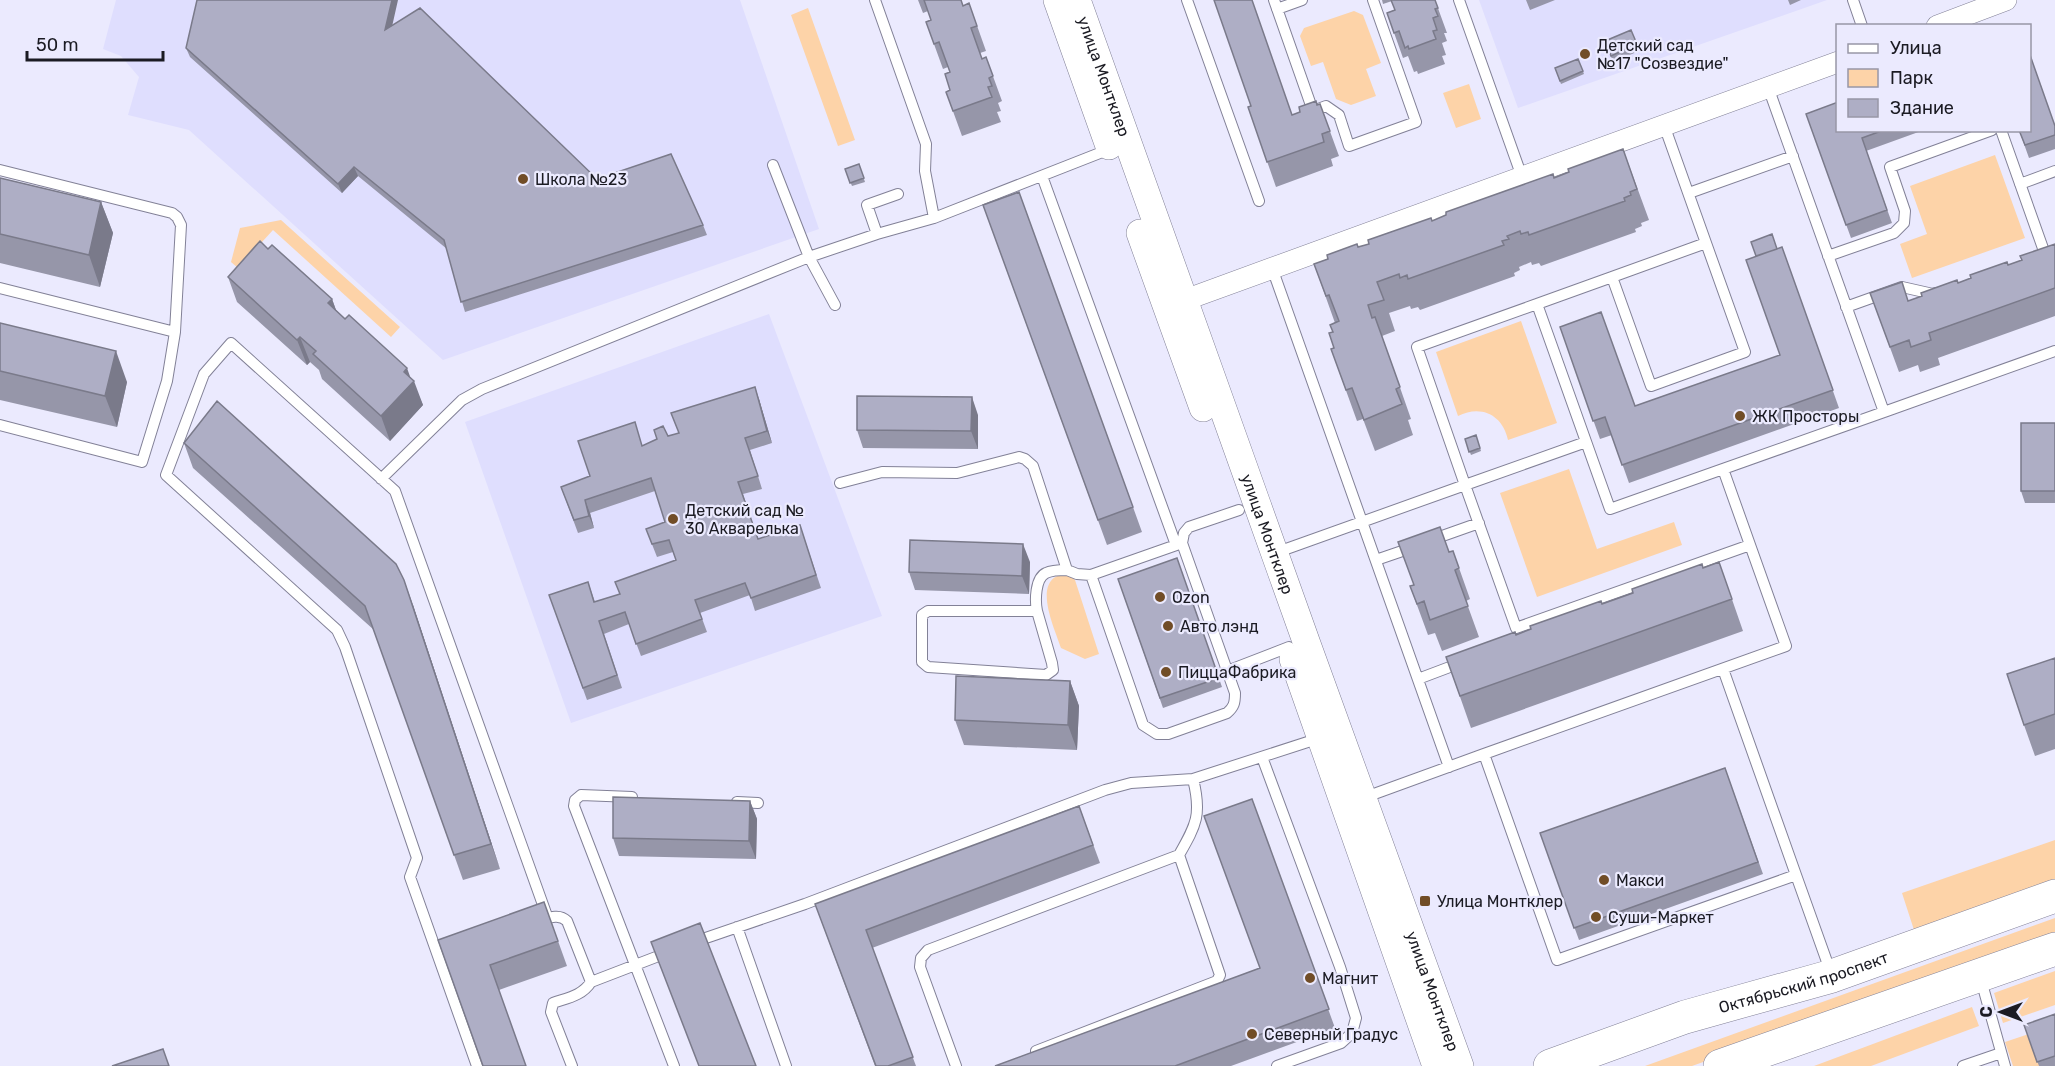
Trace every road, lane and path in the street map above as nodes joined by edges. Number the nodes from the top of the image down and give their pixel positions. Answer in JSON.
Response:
{"nodes":[{"id":1,"x":875,"y":0,"type":"edge"},
{"id":2,"x":1057,"y":0,"type":"edge"},
{"id":3,"x":1077,"y":0,"type":"edge"},
{"id":4,"x":1187,"y":0,"type":"edge"},
{"id":5,"x":1302,"y":0,"type":"edge"},
{"id":6,"x":1373,"y":0,"type":"edge"},
{"id":7,"x":1459,"y":0,"type":"edge"},
{"id":8,"x":1853,"y":0,"type":"edge"},
{"id":9,"x":2006,"y":0,"type":"edge"},
{"id":10,"x":1275,"y":5,"type":"edge"},
{"id":11,"x":1861,"y":24,"type":"edge"},
{"id":12,"x":1942,"y":24,"type":"edge"},
{"id":13,"x":1836,"y":63,"type":"edge"},
{"id":14,"x":1768,"y":87,"type":"junction"},
{"id":15,"x":1664,"y":125,"type":"junction"},
{"id":16,"x":1986,"y":132,"type":"edge"},
{"id":17,"x":2002,"y":132,"type":"edge"},
{"id":18,"x":1111,"y":149,"type":"junction"},
{"id":19,"x":1793,"y":156,"type":"junction"},
{"id":20,"x":773,"y":165,"type":"dead end"},
{"id":21,"x":0,"y":170,"type":"edge"},
{"id":22,"x":2055,"y":171,"type":"edge"},
{"id":23,"x":1042,"y":176,"type":"junction"},
{"id":24,"x":1522,"y":177,"type":"junction"},
{"id":25,"x":2020,"y":184,"type":"junction"},
{"id":26,"x":898,"y":194,"type":"dead end"},
{"id":27,"x":1689,"y":194,"type":"junction"},
{"id":28,"x":1259,"y":201,"type":"dead end"},
{"id":29,"x":934,"y":218,"type":"junction"},
{"id":30,"x":877,"y":234,"type":"junction"},
{"id":31,"x":1706,"y":243,"type":"junction"},
{"id":32,"x":1828,"y":256,"type":"junction"},
{"id":33,"x":808,"y":257,"type":"junction"},
{"id":34,"x":2033,"y":258,"type":"edge"},
{"id":35,"x":1272,"y":268,"type":"junction"},
{"id":36,"x":1612,"y":277,"type":"junction"},
{"id":37,"x":0,"y":288,"type":"edge"},
{"id":38,"x":1945,"y":290,"type":"edge"},
{"id":39,"x":1185,"y":300,"type":"junction"},
{"id":40,"x":1537,"y":304,"type":"junction"},
{"id":41,"x":835,"y":305,"type":"dead end"},
{"id":42,"x":1846,"y":307,"type":"junction"},
{"id":43,"x":175,"y":332,"type":"junction"},
{"id":44,"x":2055,"y":351,"type":"edge"},
{"id":45,"x":1884,"y":412,"type":"junction"},
{"id":46,"x":0,"y":425,"type":"edge"},
{"id":47,"x":1586,"y":442,"type":"junction"},
{"id":48,"x":1723,"y":469,"type":"junction"},
{"id":49,"x":381,"y":479,"type":"junction"},
{"id":50,"x":840,"y":483,"type":"dead end"},
{"id":51,"x":1465,"y":485,"type":"junction"},
{"id":52,"x":1239,"y":510,"type":"junction"},
{"id":53,"x":1362,"y":522,"type":"junction"},
{"id":54,"x":1479,"y":523,"type":"junction"},
{"id":55,"x":1179,"y":544,"type":"junction"},
{"id":56,"x":1750,"y":545,"type":"junction"},
{"id":57,"x":1275,"y":553,"type":"junction"},
{"id":58,"x":1376,"y":560,"type":"junction"},
{"id":59,"x":1066,"y":570,"type":"junction"},
{"id":60,"x":1091,"y":575,"type":"junction"},
{"id":61,"x":1037,"y":611,"type":"junction"},
{"id":62,"x":1516,"y":628,"type":"junction"},
{"id":63,"x":1521,"y":642,"type":"edge"},
{"id":64,"x":1289,"y":647,"type":"junction"},
{"id":65,"x":1470,"y":660,"type":"edge"},
{"id":66,"x":1723,"y":669,"type":"junction"},
{"id":67,"x":1227,"y":671,"type":"junction"},
{"id":68,"x":1418,"y":678,"type":"junction"},
{"id":69,"x":1320,"y":738,"type":"junction"},
{"id":70,"x":1484,"y":754,"type":"junction"},
{"id":71,"x":1262,"y":757,"type":"junction"},
{"id":72,"x":1449,"y":767,"type":"junction"},
{"id":73,"x":1193,"y":779,"type":"junction"},
{"id":74,"x":640,"y":798,"type":"edge"},
{"id":75,"x":1363,"y":798,"type":"junction"},
{"id":76,"x":723,"y":802,"type":"edge"},
{"id":77,"x":758,"y":804,"type":"dead end"},
{"id":78,"x":1179,"y":855,"type":"junction"},
{"id":79,"x":1796,"y":875,"type":"junction"},
{"id":80,"x":2055,"y":897,"type":"edge"},
{"id":81,"x":548,"y":918,"type":"junction"},
{"id":82,"x":536,"y":922,"type":"edge"},
{"id":83,"x":737,"y":927,"type":"junction"},
{"id":84,"x":2055,"y":949,"type":"edge"},
{"id":85,"x":634,"y":965,"type":"junction"},
{"id":86,"x":1832,"y":976,"type":"junction"},
{"id":87,"x":1980,"y":976,"type":"junction"},
{"id":88,"x":591,"y":982,"type":"junction"},
{"id":89,"x":1030,"y":1053,"type":"edge"},
{"id":90,"x":2001,"y":1053,"type":"junction"},
{"id":91,"x":477,"y":1066,"type":"edge"},
{"id":92,"x":572,"y":1066,"type":"edge"},
{"id":93,"x":674,"y":1066,"type":"edge"},
{"id":94,"x":786,"y":1066,"type":"edge"},
{"id":95,"x":956,"y":1066,"type":"edge"},
{"id":96,"x":1277,"y":1066,"type":"edge"},
{"id":97,"x":1436,"y":1066,"type":"edge"},
{"id":98,"x":1460,"y":1066,"type":"edge"},
{"id":99,"x":1550,"y":1066,"type":"edge"},
{"id":100,"x":1720,"y":1066,"type":"edge"},
{"id":101,"x":1964,"y":1066,"type":"edge"},
{"id":102,"x":2005,"y":1066,"type":"edge"}],
"edges":[{"from":1,"to":29,"type":"lane"},
{"from":2,"to":18,"type":"street","name":"улица Монтклер"},
{"from":3,"to":39,"type":"street","name":"улица Монтклер"},
{"from":4,"to":28,"type":"lane"},
{"from":5,"to":10,"type":"lane"},
{"from":6,"to":10,"type":"lane"},
{"from":7,"to":24,"type":"lane"},
{"from":8,"to":11,"type":"lane"},
{"from":9,"to":12,"type":"street"},
{"from":13,"to":14,"type":"street"},
{"from":14,"to":15,"type":"street"},
{"from":14,"to":19,"type":"lane"},
{"from":15,"to":24,"type":"street"},
{"from":15,"to":27,"type":"lane"},
{"from":16,"to":32,"type":"lane"},
{"from":17,"to":25,"type":"lane"},
{"from":18,"to":23,"type":"lane"},
{"from":18,"to":52,"type":"street","name":"улица Монтклер"},
{"from":19,"to":27,"type":"lane"},
{"from":19,"to":32,"type":"lane"},
{"from":20,"to":33,"type":"lane"},
{"from":21,"to":43,"type":"lane"},
{"from":22,"to":25,"type":"lane"},
{"from":23,"to":29,"type":"lane"},
{"from":23,"to":55,"type":"lane"},
{"from":24,"to":35,"type":"street"},
{"from":25,"to":34,"type":"lane"},
{"from":26,"to":30,"type":"lane"},
{"from":27,"to":31,"type":"lane"},
{"from":29,"to":30,"type":"lane"},
{"from":30,"to":33,"type":"lane"},
{"from":31,"to":36,"type":"lane"},
{"from":31,"to":36,"type":"lane"},
{"from":32,"to":42,"type":"lane"},
{"from":33,"to":41,"type":"lane"},
{"from":33,"to":49,"type":"lane"},
{"from":35,"to":39,"type":"street"},
{"from":35,"to":53,"type":"lane"},
{"from":36,"to":40,"type":"lane"},
{"from":37,"to":43,"type":"lane"},
{"from":38,"to":42,"type":"lane"},
{"from":39,"to":57,"type":"street","name":"улица Монтклер"},
{"from":40,"to":47,"type":"lane"},
{"from":40,"to":51,"type":"lane"},
{"from":42,"to":45,"type":"lane"},
{"from":43,"to":46,"type":"lane"},
{"from":44,"to":45,"type":"lane"},
{"from":45,"to":48,"type":"lane"},
{"from":47,"to":48,"type":"lane"},
{"from":47,"to":51,"type":"lane"},
{"from":48,"to":56,"type":"lane"},
{"from":49,"to":81,"type":"lane"},
{"from":49,"to":91,"type":"lane"},
{"from":50,"to":59,"type":"lane"},
{"from":51,"to":53,"type":"lane"},
{"from":51,"to":54,"type":"lane"},
{"from":52,"to":55,"type":"lane"},
{"from":52,"to":64,"type":"street","name":"улица Монтклер"},
{"from":53,"to":57,"type":"lane"},
{"from":53,"to":58,"type":"lane"},
{"from":54,"to":58,"type":"lane"},
{"from":54,"to":62,"type":"lane"},
{"from":55,"to":60,"type":"lane"},
{"from":55,"to":67,"type":"lane"},
{"from":56,"to":62,"type":"lane"},
{"from":56,"to":66,"type":"lane"},
{"from":57,"to":75,"type":"street","name":"улица Монтклер"},
{"from":58,"to":68,"type":"lane"},
{"from":59,"to":60,"type":"lane"},
{"from":59,"to":61,"type":"lane"},
{"from":60,"to":67,"type":"lane"},
{"from":61,"to":61,"type":"lane"},
{"from":62,"to":63,"type":"lane"},
{"from":64,"to":67,"type":"lane"},
{"from":64,"to":69,"type":"street","name":"улица Монтклер"},
{"from":65,"to":68,"type":"lane"},
{"from":66,"to":70,"type":"lane"},
{"from":66,"to":79,"type":"lane"},
{"from":68,"to":72,"type":"lane"},
{"from":69,"to":71,"type":"lane"},
{"from":69,"to":97,"type":"street","name":"улица Монтклер"},
{"from":70,"to":72,"type":"lane"},
{"from":70,"to":79,"type":"lane"},
{"from":71,"to":73,"type":"lane"},
{"from":71,"to":96,"type":"lane"},
{"from":72,"to":75,"type":"lane"},
{"from":73,"to":78,"type":"lane"},
{"from":73,"to":83,"type":"lane"},
{"from":74,"to":85,"type":"lane"},
{"from":75,"to":98,"type":"street","name":"улица Монтклер"},
{"from":76,"to":77,"type":"lane"},
{"from":78,"to":89,"type":"lane"},
{"from":78,"to":95,"type":"lane"},
{"from":79,"to":86,"type":"lane"},
{"from":80,"to":86,"type":"main road","name":"Октябрьский проспект"},
{"from":81,"to":82,"type":"lane"},
{"from":81,"to":88,"type":"lane"},
{"from":83,"to":85,"type":"lane"},
{"from":83,"to":94,"type":"lane"},
{"from":84,"to":87,"type":"main road"},
{"from":85,"to":88,"type":"lane"},
{"from":85,"to":93,"type":"lane"},
{"from":86,"to":99,"type":"main road","name":"Октябрьский проспект"},
{"from":87,"to":90,"type":"lane"},
{"from":87,"to":100,"type":"main road"},
{"from":88,"to":92,"type":"lane"},
{"from":90,"to":101,"type":"lane"},
{"from":90,"to":102,"type":"lane"}]}
